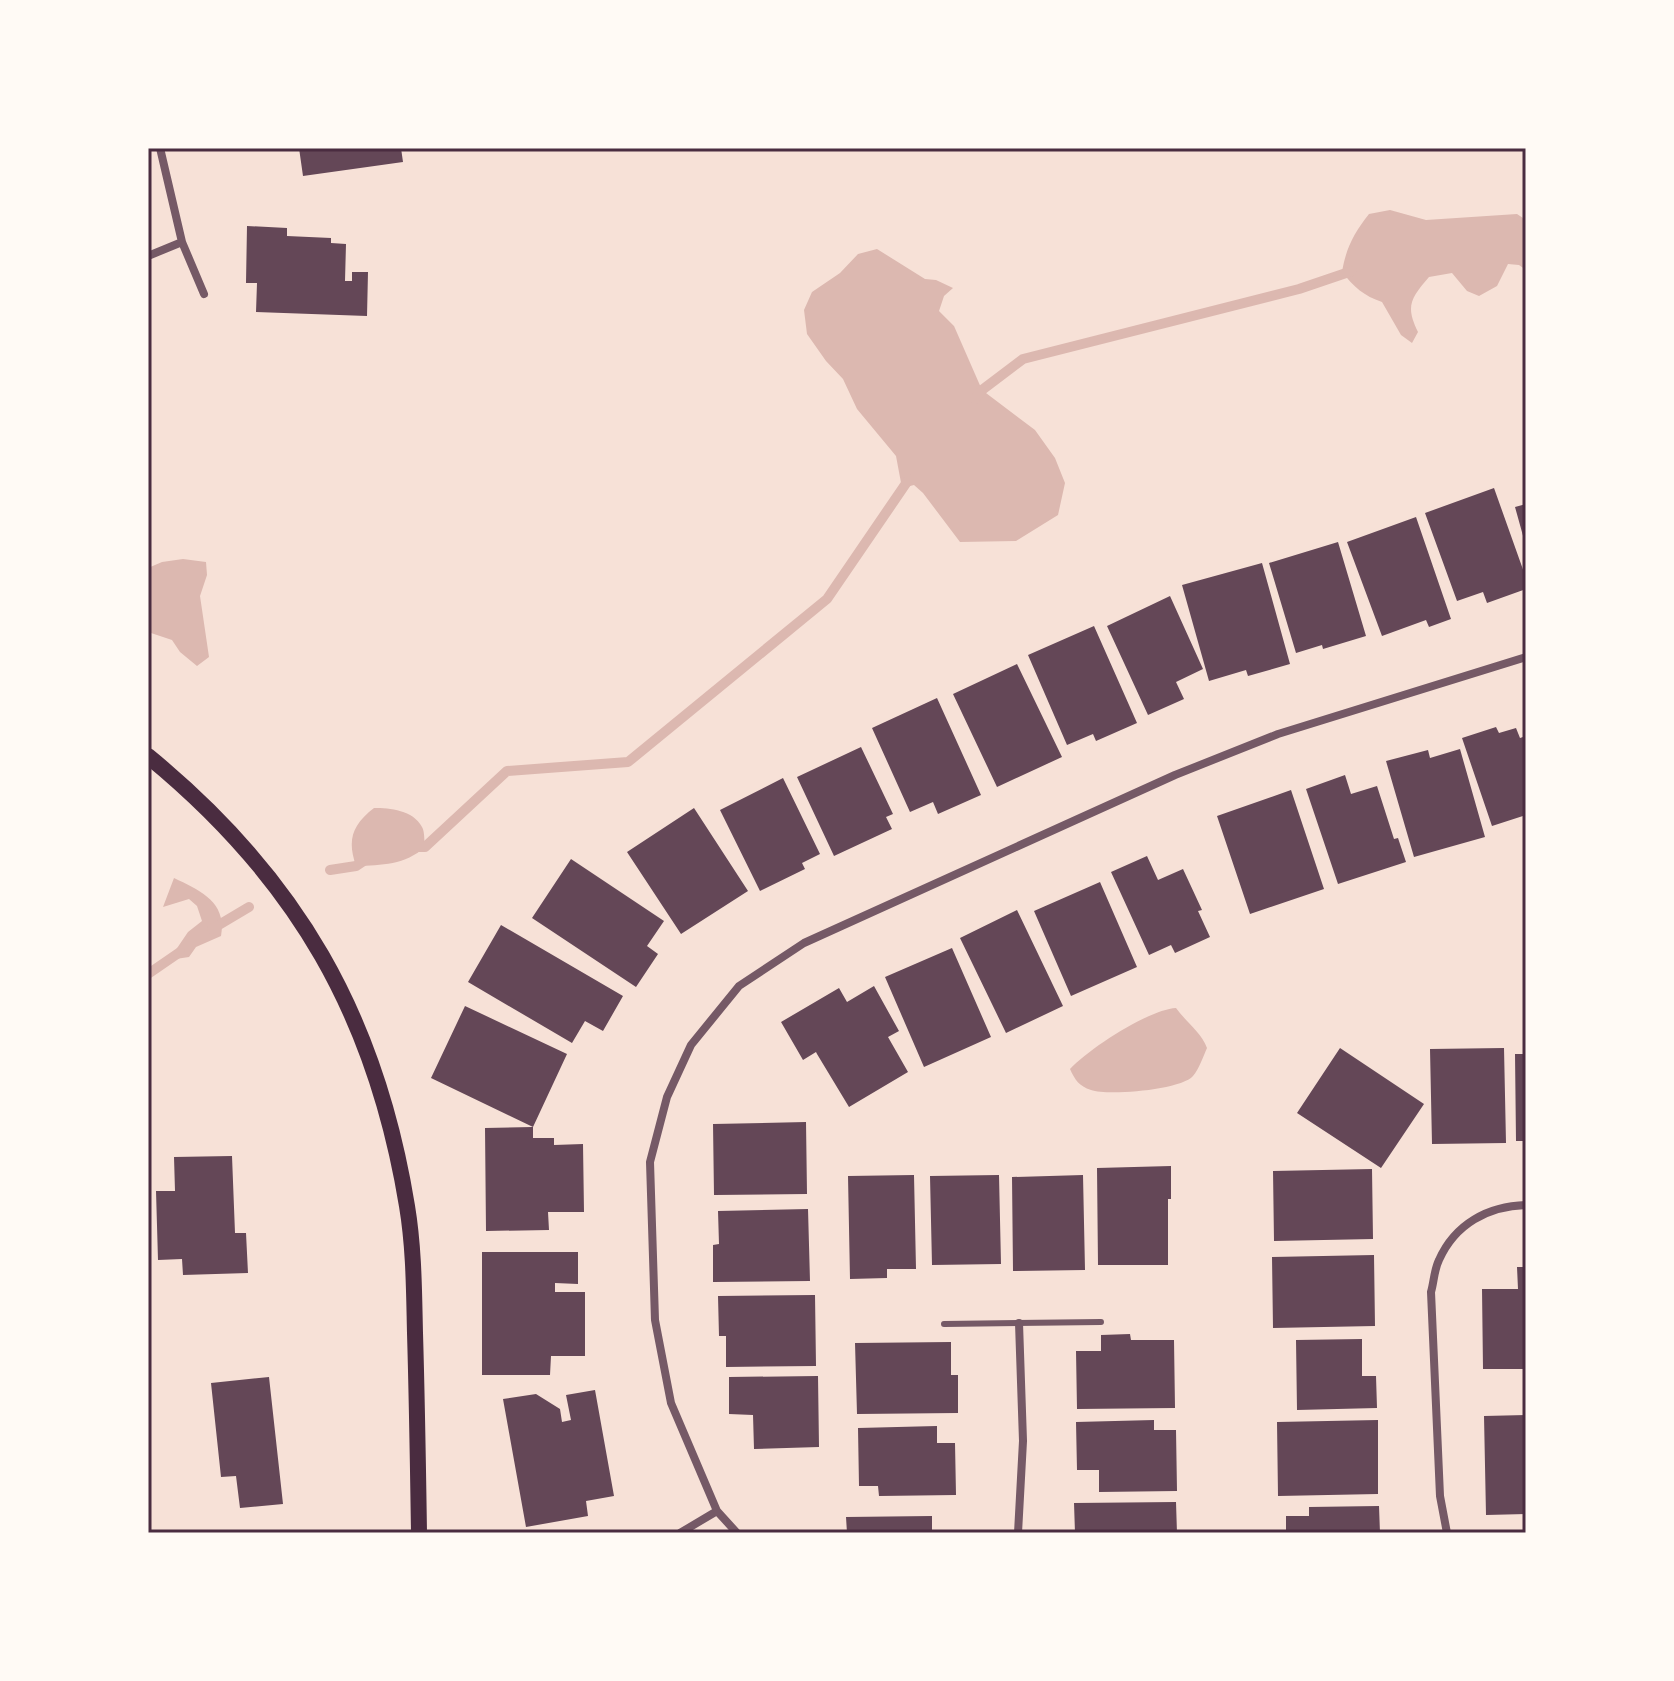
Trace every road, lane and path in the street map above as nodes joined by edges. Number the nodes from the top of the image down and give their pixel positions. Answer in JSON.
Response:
{"nodes":[{"id":1,"x":160,"y":148,"type":"edge"},
{"id":2,"x":182,"y":242,"type":"junction"},
{"id":3,"x":148,"y":256,"type":"edge"},
{"id":4,"x":204,"y":294,"type":"dead end"},
{"id":5,"x":1526,"y":657,"type":"edge"},
{"id":6,"x":148,"y":756,"type":"edge"},
{"id":7,"x":1526,"y":1205,"type":"edge"},
{"id":8,"x":1101,"y":1322,"type":"dead end"},
{"id":9,"x":1019,"y":1323,"type":"junction"},
{"id":10,"x":944,"y":1324,"type":"dead end"},
{"id":11,"x":717,"y":1511,"type":"junction"},
{"id":12,"x":419,"y":1533,"type":"edge"},
{"id":13,"x":680,"y":1533,"type":"edge"},
{"id":14,"x":737,"y":1533,"type":"edge"},
{"id":15,"x":1018,"y":1533,"type":"edge"},
{"id":16,"x":1447,"y":1533,"type":"edge"}],
"edges":[{"from":1,"to":2,"type":"street"},
{"from":2,"to":3,"type":"street"},
{"from":2,"to":4,"type":"street"},
{"from":5,"to":11,"type":"street"},
{"from":6,"to":12,"type":"main road"},
{"from":7,"to":16,"type":"street"},
{"from":8,"to":9,"type":"lane"},
{"from":9,"to":10,"type":"lane"},
{"from":9,"to":15,"type":"street"},
{"from":11,"to":13,"type":"street"},
{"from":11,"to":14,"type":"street"}]}
